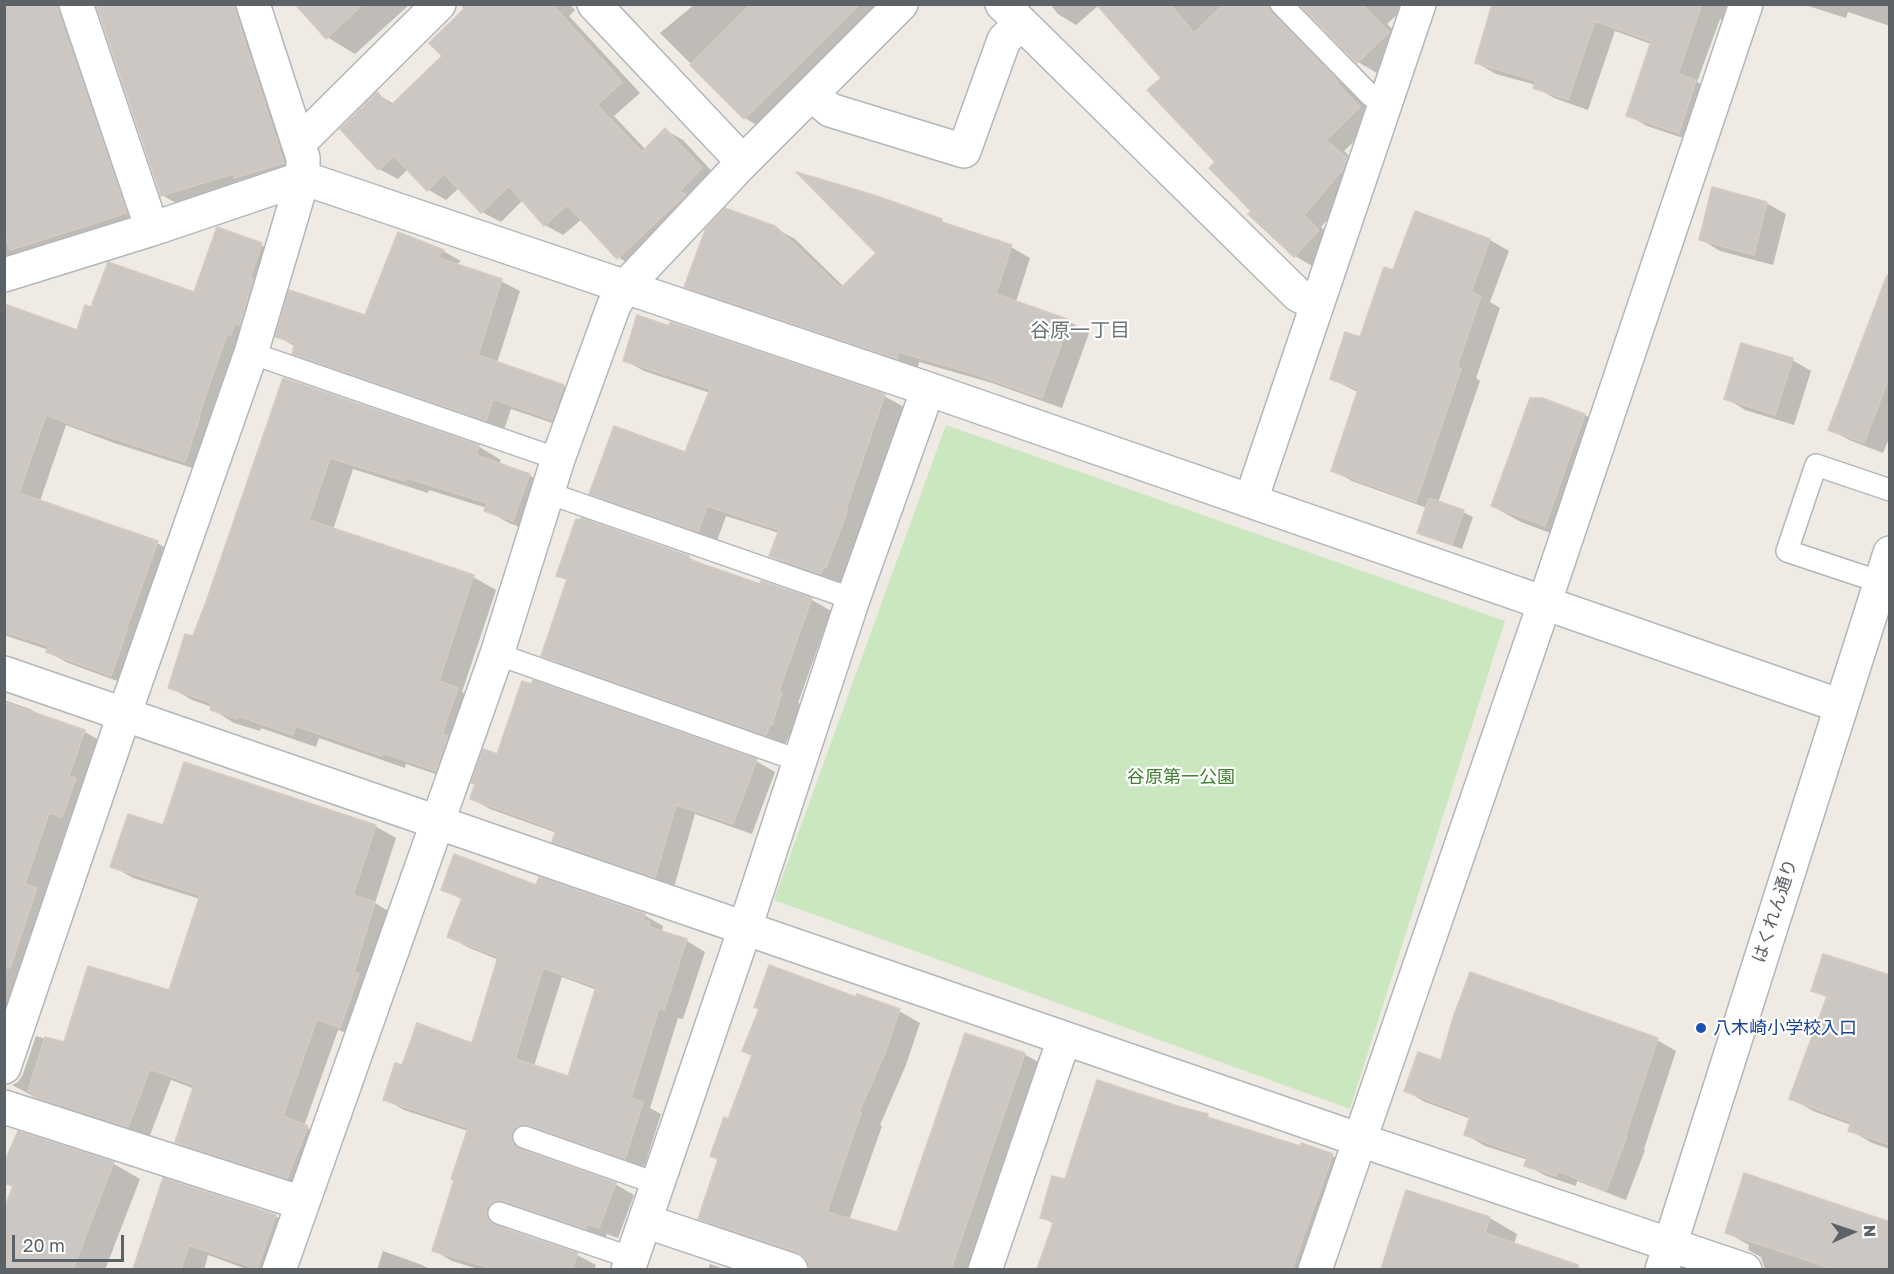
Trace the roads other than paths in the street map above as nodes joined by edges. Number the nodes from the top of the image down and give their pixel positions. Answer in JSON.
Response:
{"nodes":[{"id":1,"x":76,"y":4,"type":"edge"},
{"id":2,"x":253,"y":4,"type":"edge"},
{"id":3,"x":439,"y":4,"type":"edge"},
{"id":4,"x":594,"y":4,"type":"edge"},
{"id":5,"x":901,"y":4,"type":"edge"},
{"id":6,"x":1281,"y":4,"type":"edge"},
{"id":7,"x":1419,"y":4,"type":"edge"},
{"id":8,"x":1746,"y":4,"type":"edge"},
{"id":9,"x":1011,"y":14,"type":"edge"},
{"id":10,"x":812,"y":94,"type":"junction"},
{"id":11,"x":1385,"y":101,"type":"junction"},
{"id":12,"x":297,"y":140,"type":"junction"},
{"id":13,"x":743,"y":162,"type":"junction"},
{"id":14,"x":303,"y":178,"type":"junction"},
{"id":15,"x":152,"y":229,"type":"junction"},
{"id":16,"x":4,"y":275,"type":"edge"},
{"id":17,"x":626,"y":286,"type":"junction"},
{"id":18,"x":1316,"y":304,"type":"junction"},
{"id":19,"x":251,"y":352,"type":"junction"},
{"id":20,"x":928,"y":389,"type":"junction"},
{"id":21,"x":558,"y":459,"type":"junction"},
{"id":22,"x":1890,"y":489,"type":"edge"},
{"id":23,"x":548,"y":493,"type":"junction"},
{"id":24,"x":1251,"y":500,"type":"junction"},
{"id":25,"x":1885,"y":568,"type":"edge"},
{"id":26,"x":854,"y":599,"type":"junction"},
{"id":27,"x":1544,"y":604,"type":"junction"},
{"id":28,"x":497,"y":654,"type":"junction"},
{"id":29,"x":4,"y":673,"type":"edge"},
{"id":30,"x":1841,"y":706,"type":"junction"},
{"id":31,"x":124,"y":715,"type":"junction"},
{"id":32,"x":800,"y":761,"type":"junction"},
{"id":33,"x":436,"y":821,"type":"junction"},
{"id":34,"x":745,"y":928,"type":"junction"},
{"id":35,"x":1064,"y":1038,"type":"junction"},
{"id":36,"x":4,"y":1067,"type":"edge"},
{"id":37,"x":4,"y":1107,"type":"edge"},
{"id":38,"x":524,"y":1137,"type":"dead end"},
{"id":39,"x":1360,"y":1140,"type":"junction"},
{"id":40,"x":658,"y":1184,"type":"junction"},
{"id":41,"x":302,"y":1203,"type":"junction"},
{"id":42,"x":499,"y":1213,"type":"dead end"},
{"id":43,"x":645,"y":1221,"type":"junction"},
{"id":44,"x":1666,"y":1256,"type":"edge"},
{"id":45,"x":630,"y":1264,"type":"edge"},
{"id":46,"x":279,"y":1269,"type":"edge"},
{"id":47,"x":791,"y":1269,"type":"edge"},
{"id":48,"x":985,"y":1269,"type":"edge"},
{"id":49,"x":1315,"y":1269,"type":"edge"},
{"id":50,"x":1745,"y":1269,"type":"edge"}],
"edges":[{"from":1,"to":15,"type":"street"},
{"from":2,"to":12,"type":"street"},
{"from":3,"to":12,"type":"street"},
{"from":4,"to":13,"type":"street"},
{"from":5,"to":10,"type":"street"},
{"from":6,"to":11,"type":"lane"},
{"from":7,"to":11,"type":"street"},
{"from":8,"to":27,"type":"street"},
{"from":9,"to":10,"type":"street"},
{"from":9,"to":18,"type":"street"},
{"from":10,"to":13,"type":"street"},
{"from":11,"to":18,"type":"street"},
{"from":12,"to":14,"type":"street"},
{"from":13,"to":17,"type":"street"},
{"from":14,"to":15,"type":"street"},
{"from":14,"to":17,"type":"street"},
{"from":14,"to":19,"type":"street"},
{"from":15,"to":16,"type":"street"},
{"from":17,"to":20,"type":"street"},
{"from":17,"to":21,"type":"street"},
{"from":18,"to":24,"type":"street"},
{"from":19,"to":21,"type":"lane"},
{"from":19,"to":31,"type":"street"},
{"from":20,"to":24,"type":"street"},
{"from":20,"to":26,"type":"street"},
{"from":21,"to":23,"type":"street"},
{"from":22,"to":25,"type":"lane"},
{"from":23,"to":26,"type":"lane"},
{"from":23,"to":28,"type":"street"},
{"from":24,"to":27,"type":"street"},
{"from":25,"to":30,"type":"street","name":"はくれん通り"},
{"from":26,"to":32,"type":"street"},
{"from":27,"to":30,"type":"street"},
{"from":27,"to":39,"type":"street"},
{"from":28,"to":32,"type":"lane"},
{"from":28,"to":33,"type":"street"},
{"from":29,"to":31,"type":"street"},
{"from":30,"to":44,"type":"street","name":"はくれん通り"},
{"from":31,"to":33,"type":"street"},
{"from":31,"to":36,"type":"street"},
{"from":32,"to":34,"type":"street"},
{"from":33,"to":34,"type":"street"},
{"from":33,"to":41,"type":"street"},
{"from":34,"to":35,"type":"street"},
{"from":34,"to":40,"type":"street"},
{"from":35,"to":39,"type":"street"},
{"from":35,"to":48,"type":"street"},
{"from":37,"to":41,"type":"street"},
{"from":38,"to":40,"type":"lane"},
{"from":39,"to":44,"type":"street"},
{"from":39,"to":49,"type":"street"},
{"from":40,"to":43,"type":"street"},
{"from":41,"to":46,"type":"street"},
{"from":42,"to":45,"type":"lane"},
{"from":43,"to":45,"type":"street"},
{"from":43,"to":47,"type":"street"},
{"from":44,"to":50,"type":"street"}]}
